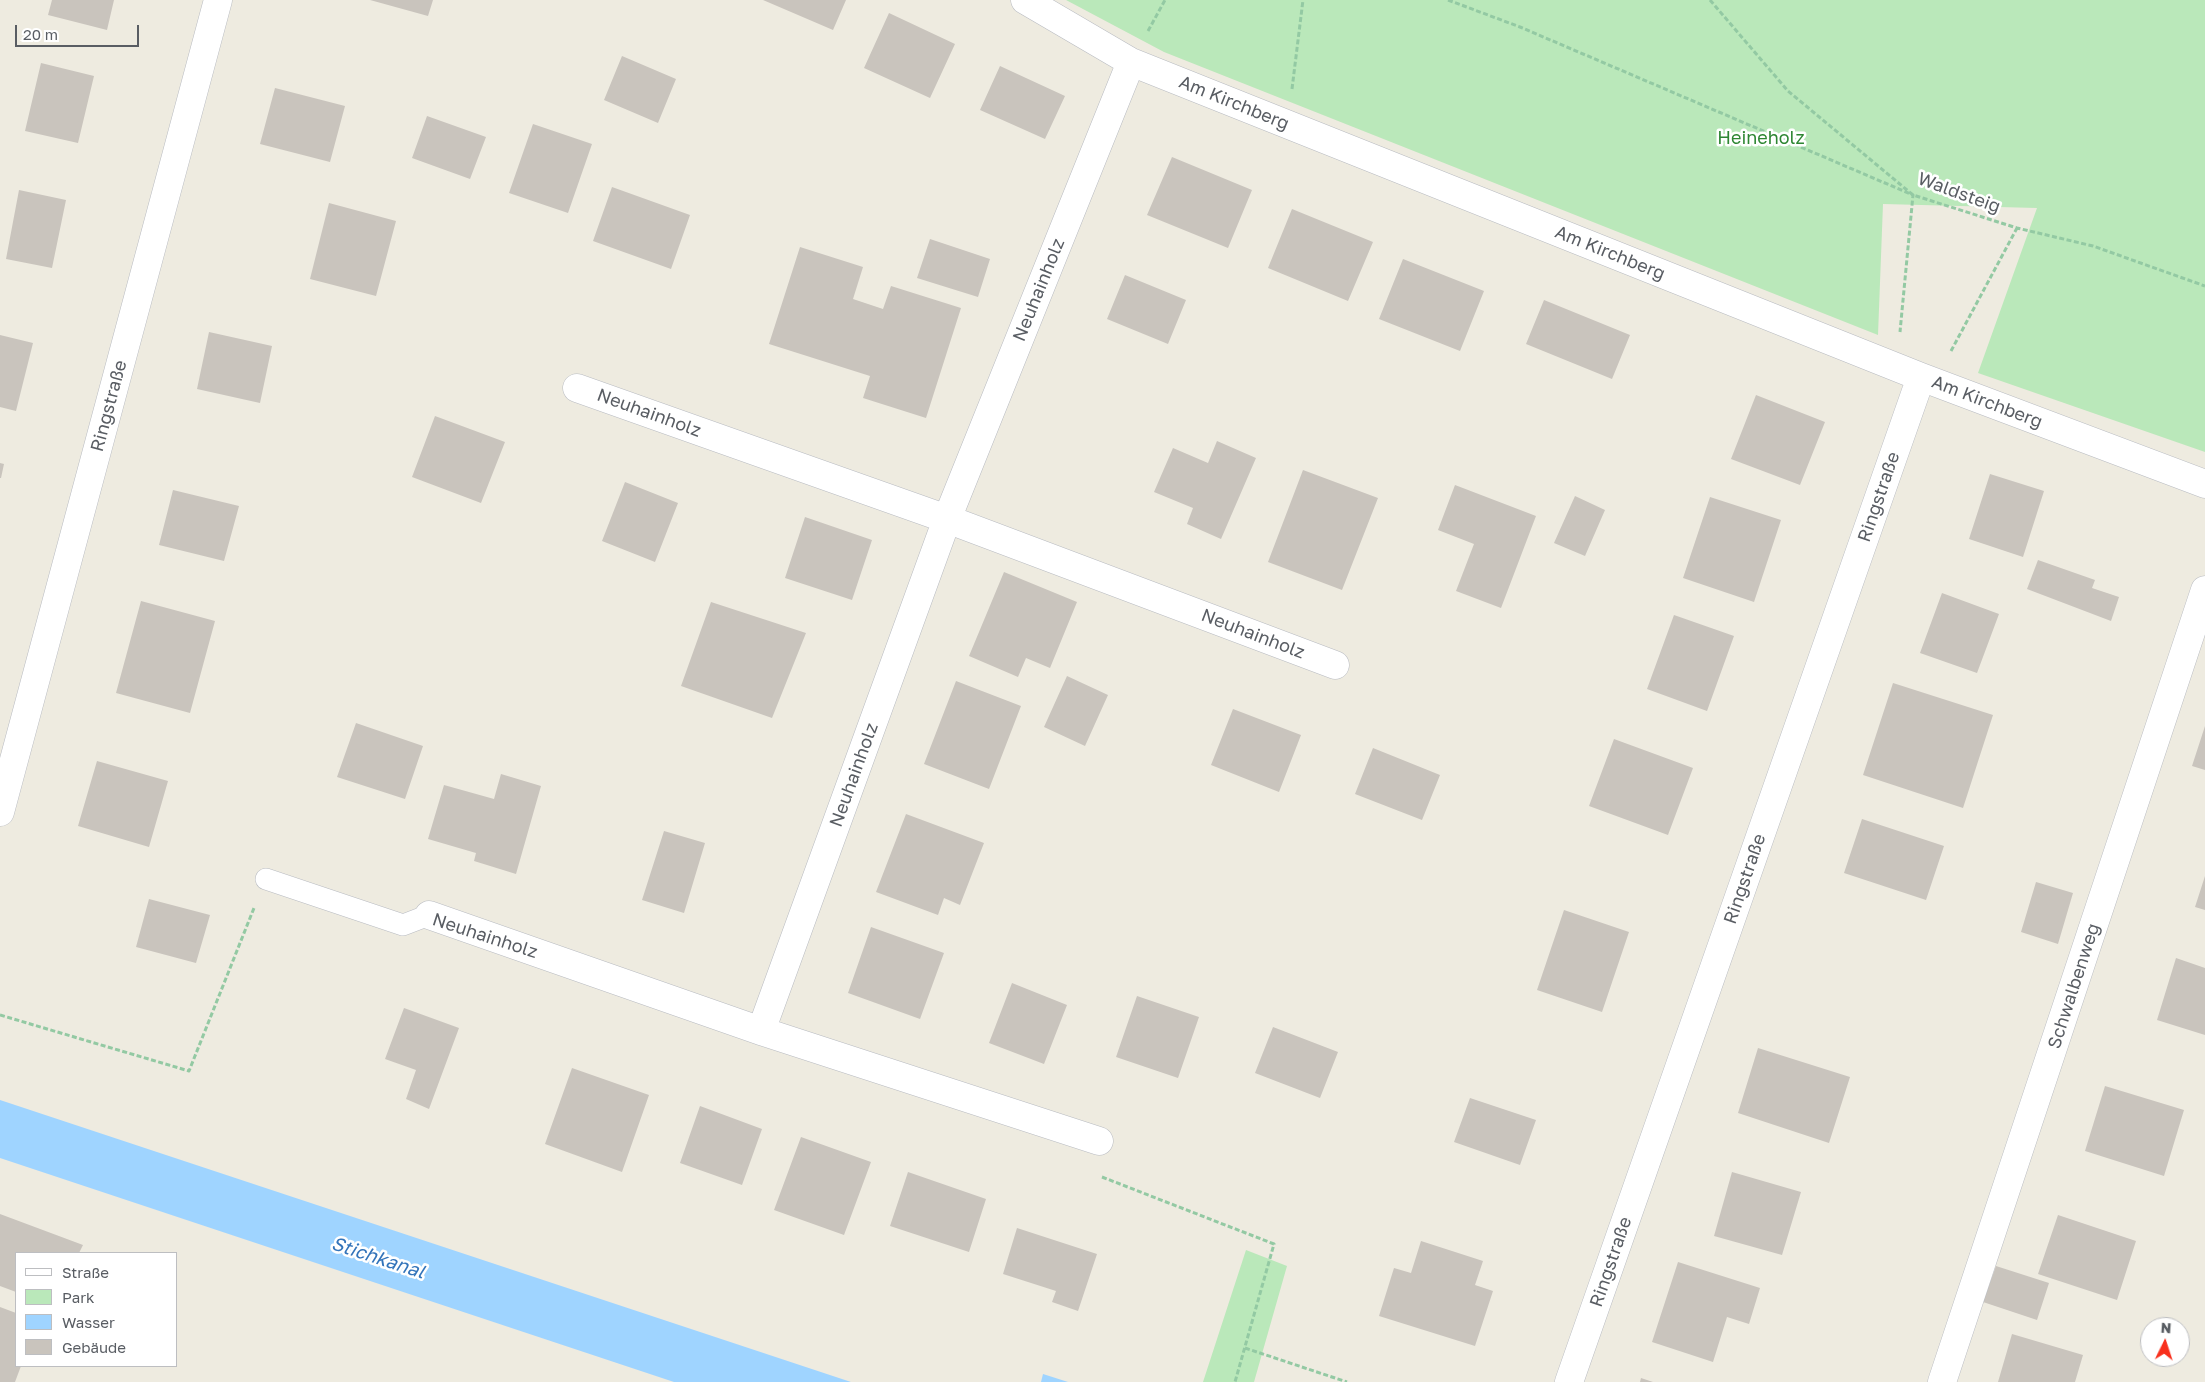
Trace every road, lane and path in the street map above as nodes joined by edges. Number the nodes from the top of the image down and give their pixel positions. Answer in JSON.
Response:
{"nodes":[{"id":1,"x":218,"y":0,"type":"edge"},
{"id":2,"x":1026,"y":0,"type":"edge"},
{"id":3,"x":1303,"y":0,"type":"edge"},
{"id":4,"x":1448,"y":0,"type":"edge"},
{"id":5,"x":1710,"y":0,"type":"edge"},
{"id":6,"x":1131,"y":62,"type":"junction"},
{"id":7,"x":1288,"y":124,"type":"junction"},
{"id":8,"x":1913,"y":195,"type":"junction"},
{"id":9,"x":2017,"y":228,"type":"junction"},
{"id":10,"x":2205,"y":286,"type":"edge"},
{"id":11,"x":1917,"y":375,"type":"junction"},
{"id":12,"x":577,"y":388,"type":"dead end"},
{"id":13,"x":2205,"y":484,"type":"edge"},
{"id":14,"x":947,"y":519,"type":"junction"},
{"id":15,"x":2205,"y":590,"type":"edge"},
{"id":16,"x":1335,"y":665,"type":"dead end"},
{"id":17,"x":0,"y":812,"type":"edge"},
{"id":18,"x":266,"y":879,"type":"joint"},
{"id":19,"x":429,"y":915,"type":"joint"},
{"id":20,"x":0,"y":1015,"type":"edge"},
{"id":21,"x":761,"y":1031,"type":"junction"},
{"id":22,"x":1099,"y":1141,"type":"joint"},
{"id":23,"x":1245,"y":1348,"type":"junction"},
{"id":24,"x":1235,"y":1382,"type":"edge"},
{"id":25,"x":1347,"y":1382,"type":"edge"},
{"id":26,"x":1569,"y":1382,"type":"edge"},
{"id":27,"x":1942,"y":1382,"type":"edge"}],
"edges":[{"from":1,"to":17,"type":"street","name":"Ringstraße"},
{"from":2,"to":6,"type":"street","name":"Am Kirchberg"},
{"from":3,"to":7,"type":"path"},
{"from":4,"to":8,"type":"path"},
{"from":5,"to":8,"type":"path","name":"Waldsteig"},
{"from":6,"to":7,"type":"street","name":"Am Kirchberg"},
{"from":6,"to":14,"type":"street","name":"Neuhainholz"},
{"from":7,"to":11,"type":"street","name":"Am Kirchberg"},
{"from":8,"to":9,"type":"path","name":"Waldsteig"},
{"from":8,"to":11,"type":"path"},
{"from":9,"to":10,"type":"path","name":"Waldsteig"},
{"from":9,"to":11,"type":"path"},
{"from":11,"to":13,"type":"street","name":"Am Kirchberg"},
{"from":11,"to":26,"type":"street","name":"Ringstraße"},
{"from":12,"to":14,"type":"street","name":"Neuhainholz"},
{"from":14,"to":16,"type":"street","name":"Neuhainholz"},
{"from":14,"to":21,"type":"street","name":"Neuhainholz"},
{"from":15,"to":27,"type":"street","name":"Schwalbenweg"},
{"from":18,"to":19,"type":"lane","name":"Neuhainholz"},
{"from":18,"to":20,"type":"path"},
{"from":19,"to":21,"type":"street","name":"Neuhainholz"},
{"from":21,"to":22,"type":"street","name":"Neuhainholz"},
{"from":22,"to":23,"type":"path"},
{"from":23,"to":24,"type":"path"},
{"from":23,"to":25,"type":"path"}]}
